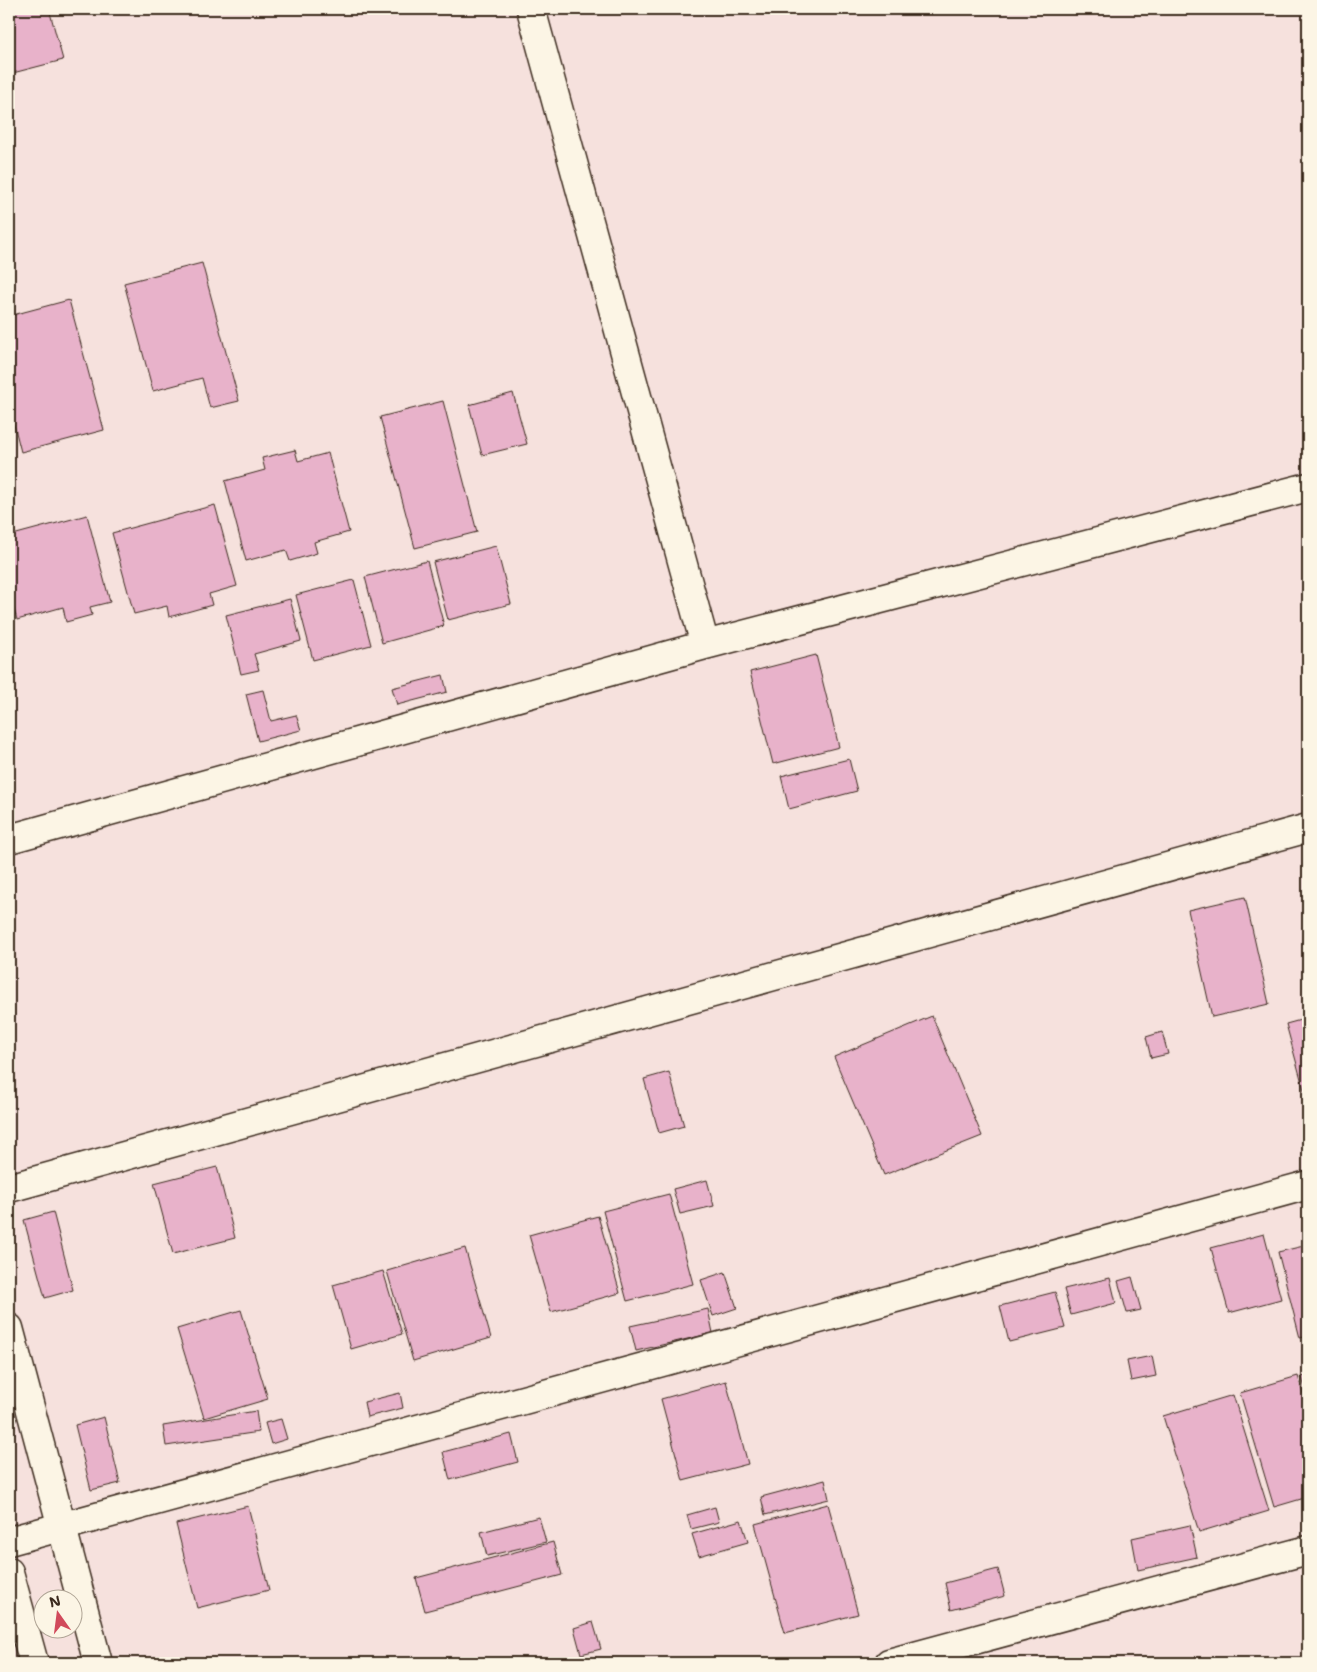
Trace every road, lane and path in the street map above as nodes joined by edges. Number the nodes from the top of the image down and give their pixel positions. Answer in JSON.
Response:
{"nodes":[{"id":1,"x":531,"y":9,"type":"edge"},
{"id":2,"x":1308,"y":487,"type":"edge"},
{"id":3,"x":705,"y":645,"type":"junction"},
{"id":4,"x":1308,"y":828,"type":"edge"},
{"id":5,"x":9,"y":839,"type":"edge"},
{"id":6,"x":1308,"y":1185,"type":"edge"},
{"id":7,"x":9,"y":1188,"type":"edge"},
{"id":8,"x":9,"y":1328,"type":"edge"},
{"id":9,"x":61,"y":1527,"type":"junction"},
{"id":10,"x":9,"y":1541,"type":"edge"},
{"id":11,"x":1308,"y":1550,"type":"edge"},
{"id":12,"x":9,"y":1572,"type":"edge"},
{"id":13,"x":34,"y":1663,"type":"edge"},
{"id":14,"x":98,"y":1663,"type":"edge"},
{"id":15,"x":889,"y":1663,"type":"edge"}],
"edges":[{"from":1,"to":3,"type":"street"},
{"from":2,"to":3,"type":"street"},
{"from":3,"to":5,"type":"street"},
{"from":4,"to":7,"type":"street"},
{"from":6,"to":9,"type":"street"},
{"from":8,"to":9,"type":"street"},
{"from":9,"to":10,"type":"street"},
{"from":9,"to":14,"type":"street"},
{"from":11,"to":15,"type":"street"},
{"from":12,"to":13,"type":"street"}]}
